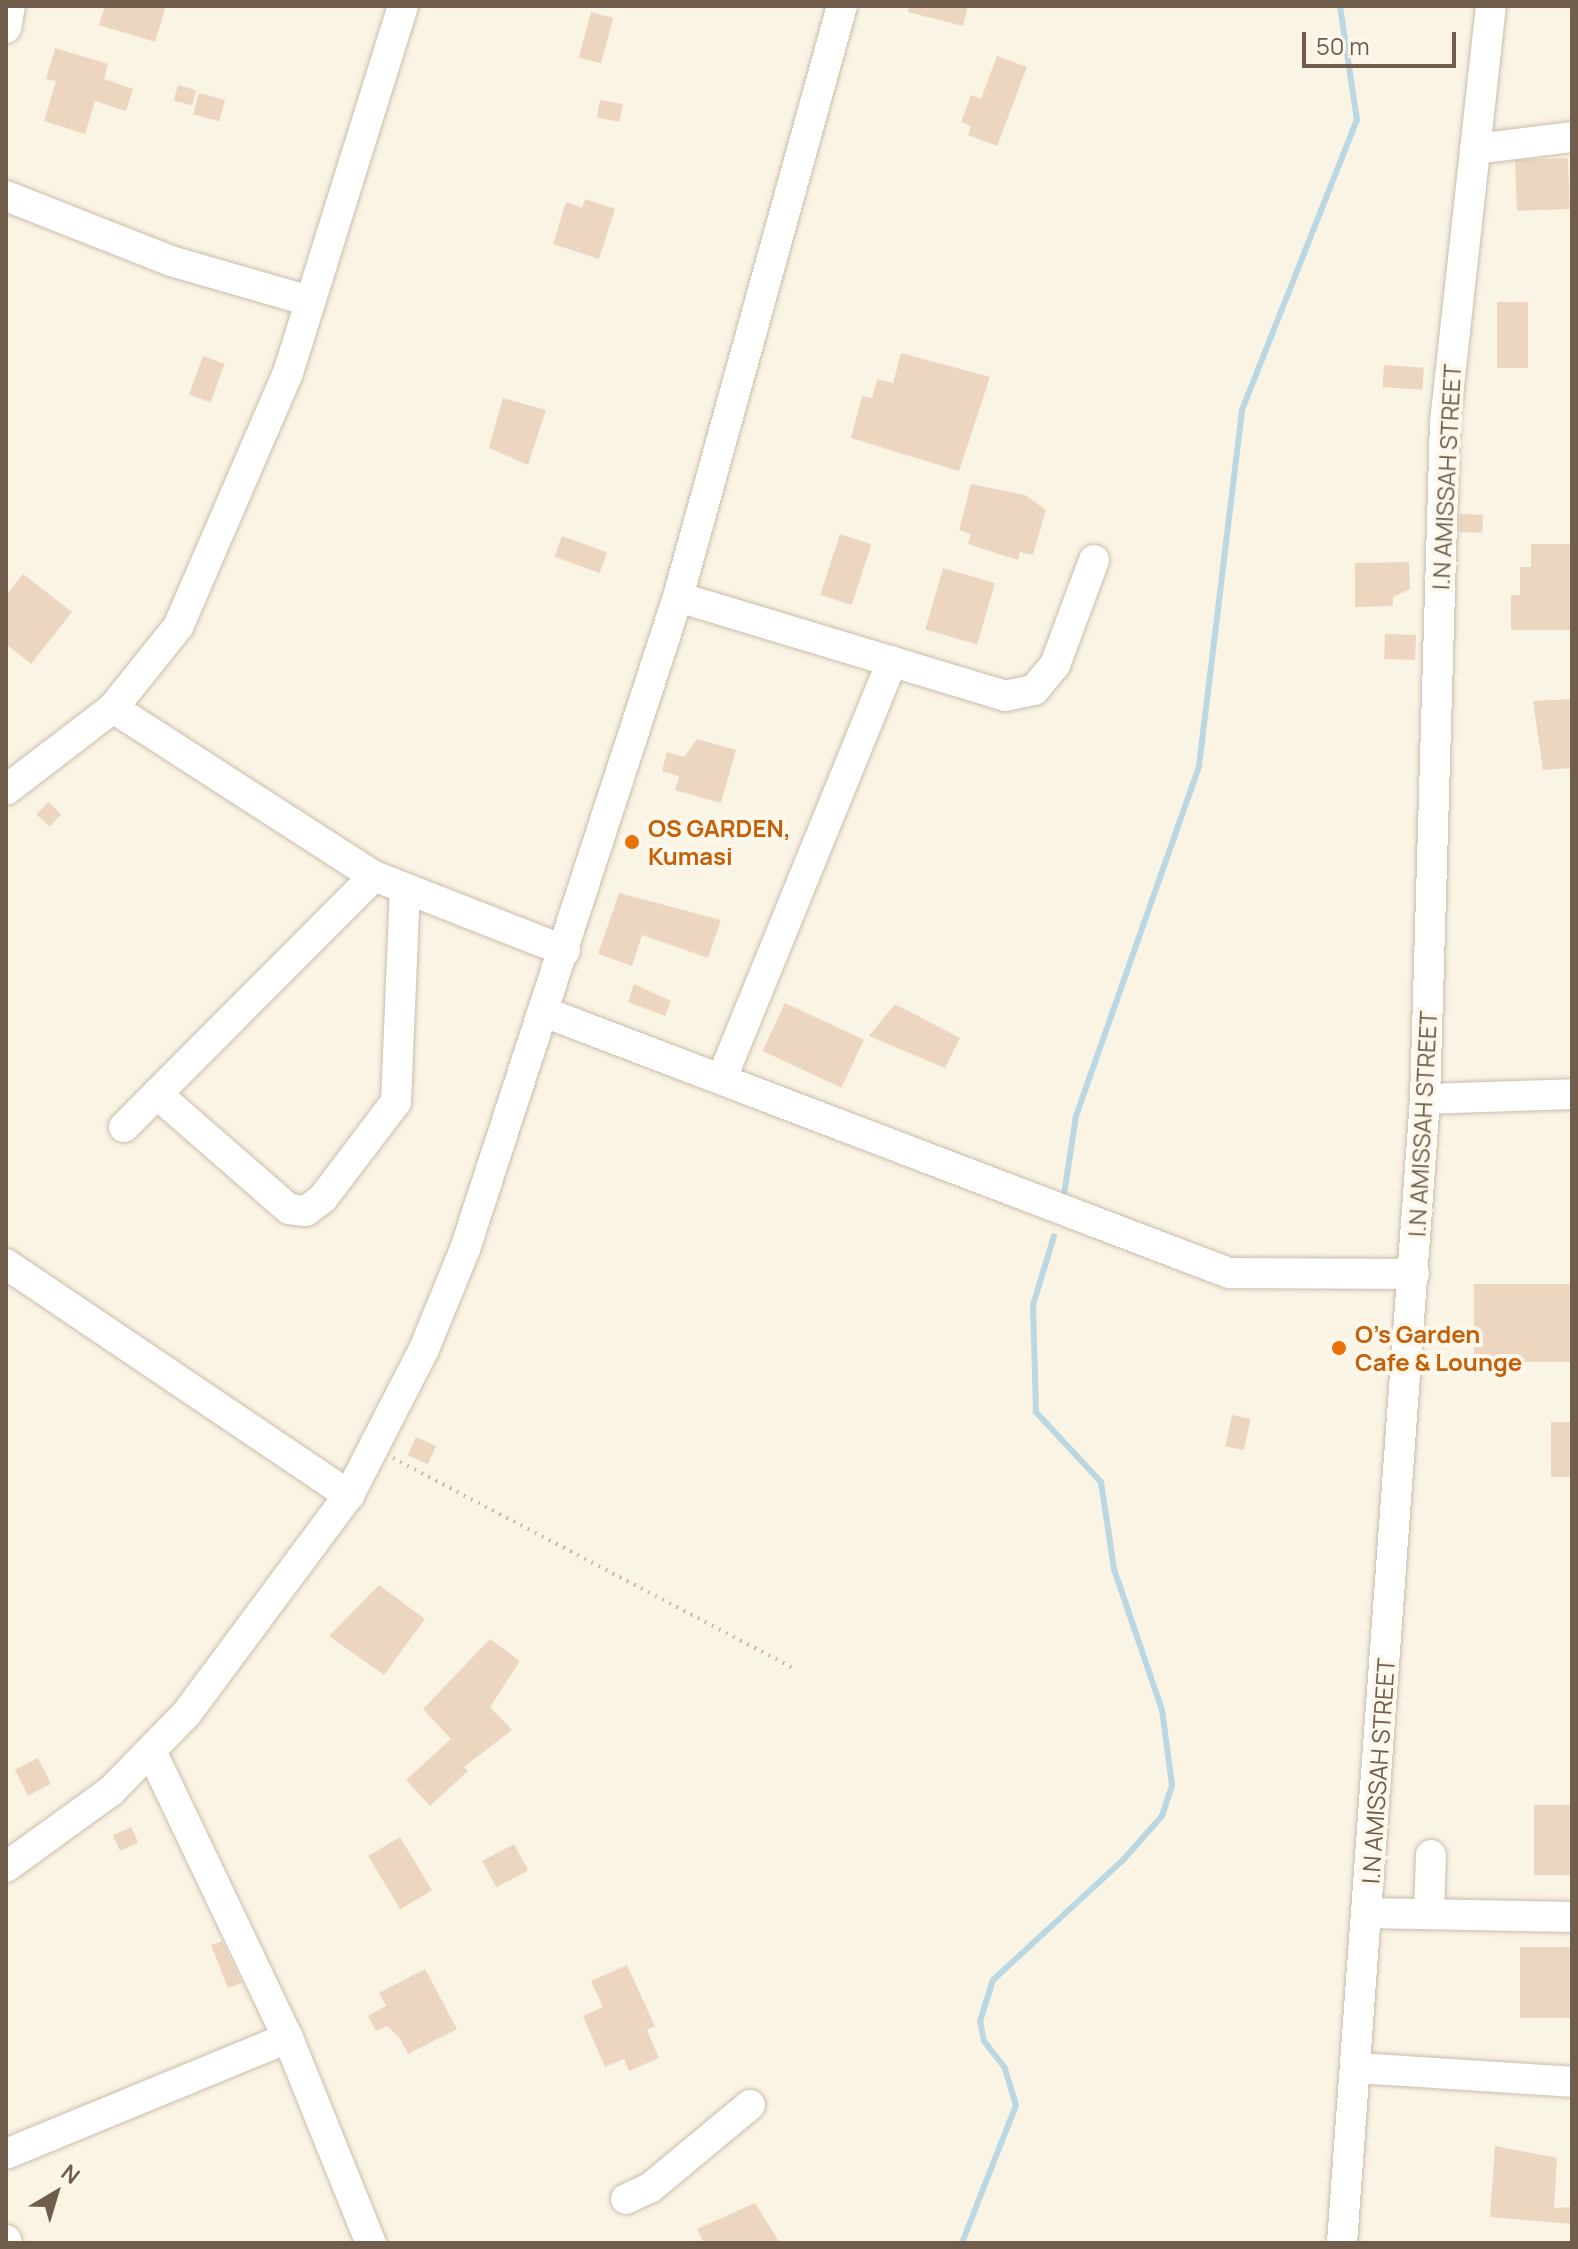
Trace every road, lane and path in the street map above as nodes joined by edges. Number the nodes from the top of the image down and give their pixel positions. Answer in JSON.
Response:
{"nodes":[{"id":1,"x":10,"y":6,"type":"edge"},
{"id":2,"x":403,"y":6,"type":"edge"},
{"id":3,"x":1491,"y":6,"type":"edge"},
{"id":4,"x":837,"y":10,"type":"edge"},
{"id":5,"x":6,"y":28,"type":"edge"},
{"id":6,"x":1572,"y":137,"type":"edge"},
{"id":7,"x":1475,"y":149,"type":"junction"},
{"id":8,"x":6,"y":196,"type":"edge"},
{"id":9,"x":310,"y":301,"type":"junction"},
{"id":10,"x":1094,"y":560,"type":"dead end"},
{"id":11,"x":678,"y":597,"type":"junction"},
{"id":12,"x":892,"y":661,"type":"junction"},
{"id":13,"x":113,"y":708,"type":"junction"},
{"id":14,"x":13,"y":773,"type":"edge"},
{"id":15,"x":374,"y":876,"type":"junction"},
{"id":16,"x":405,"y":891,"type":"junction"},
{"id":17,"x":565,"y":951,"type":"junction"},
{"id":18,"x":544,"y":1012,"type":"junction"},
{"id":19,"x":722,"y":1078,"type":"junction"},
{"id":20,"x":157,"y":1094,"type":"junction"},
{"id":21,"x":1572,"y":1094,"type":"edge"},
{"id":22,"x":1425,"y":1099,"type":"junction"},
{"id":23,"x":124,"y":1127,"type":"dead end"},
{"id":24,"x":6,"y":1264,"type":"edge"},
{"id":25,"x":1414,"y":1274,"type":"junction"},
{"id":26,"x":374,"y":1447,"type":"junction"},
{"id":27,"x":349,"y":1495,"type":"junction"},
{"id":28,"x":793,"y":1668,"type":"dead end"},
{"id":29,"x":153,"y":1755,"type":"junction"},
{"id":30,"x":1431,"y":1855,"type":"dead end"},
{"id":31,"x":6,"y":1867,"type":"edge"},
{"id":32,"x":1429,"y":1912,"type":"junction"},
{"id":33,"x":1368,"y":1913,"type":"junction"},
{"id":34,"x":1572,"y":1917,"type":"edge"},
{"id":35,"x":288,"y":2038,"type":"junction"},
{"id":36,"x":1357,"y":2068,"type":"junction"},
{"id":37,"x":1572,"y":2082,"type":"edge"},
{"id":38,"x":750,"y":2105,"type":"dead end"},
{"id":39,"x":6,"y":2154,"type":"edge"},
{"id":40,"x":626,"y":2199,"type":"dead end"},
{"id":41,"x":371,"y":2243,"type":"edge"},
{"id":42,"x":1342,"y":2243,"type":"edge"}],
"edges":[{"from":1,"to":5,"type":"street"},
{"from":2,"to":9,"type":"street"},
{"from":3,"to":7,"type":"street","name":"I.N AMISSAH STREET"},
{"from":4,"to":11,"type":"street"},
{"from":6,"to":7,"type":"street"},
{"from":7,"to":22,"type":"street","name":"I.N AMISSAH STREET"},
{"from":8,"to":9,"type":"street"},
{"from":9,"to":13,"type":"street"},
{"from":10,"to":12,"type":"street"},
{"from":11,"to":12,"type":"street"},
{"from":11,"to":17,"type":"street"},
{"from":12,"to":19,"type":"street"},
{"from":13,"to":14,"type":"street"},
{"from":13,"to":15,"type":"street"},
{"from":15,"to":16,"type":"street"},
{"from":15,"to":20,"type":"street"},
{"from":16,"to":17,"type":"street"},
{"from":16,"to":20,"type":"street"},
{"from":17,"to":18,"type":"street"},
{"from":18,"to":19,"type":"street"},
{"from":18,"to":26,"type":"street"},
{"from":19,"to":25,"type":"street"},
{"from":20,"to":23,"type":"street"},
{"from":21,"to":22,"type":"street"},
{"from":22,"to":25,"type":"street","name":"I.N AMISSAH STREET"},
{"from":24,"to":27,"type":"street"},
{"from":25,"to":33,"type":"street","name":"I.N AMISSAH STREET"},
{"from":26,"to":27,"type":"street"},
{"from":26,"to":28,"type":"path"},
{"from":27,"to":29,"type":"street"},
{"from":29,"to":31,"type":"street"},
{"from":29,"to":35,"type":"street"},
{"from":30,"to":32,"type":"street"},
{"from":32,"to":33,"type":"street"},
{"from":32,"to":34,"type":"street"},
{"from":33,"to":36,"type":"street","name":"I.N AMISSAH STREET"},
{"from":35,"to":39,"type":"street"},
{"from":35,"to":41,"type":"street"},
{"from":36,"to":37,"type":"street"},
{"from":36,"to":42,"type":"street","name":"I.N AMISSAH STREET"},
{"from":38,"to":40,"type":"street"}]}
